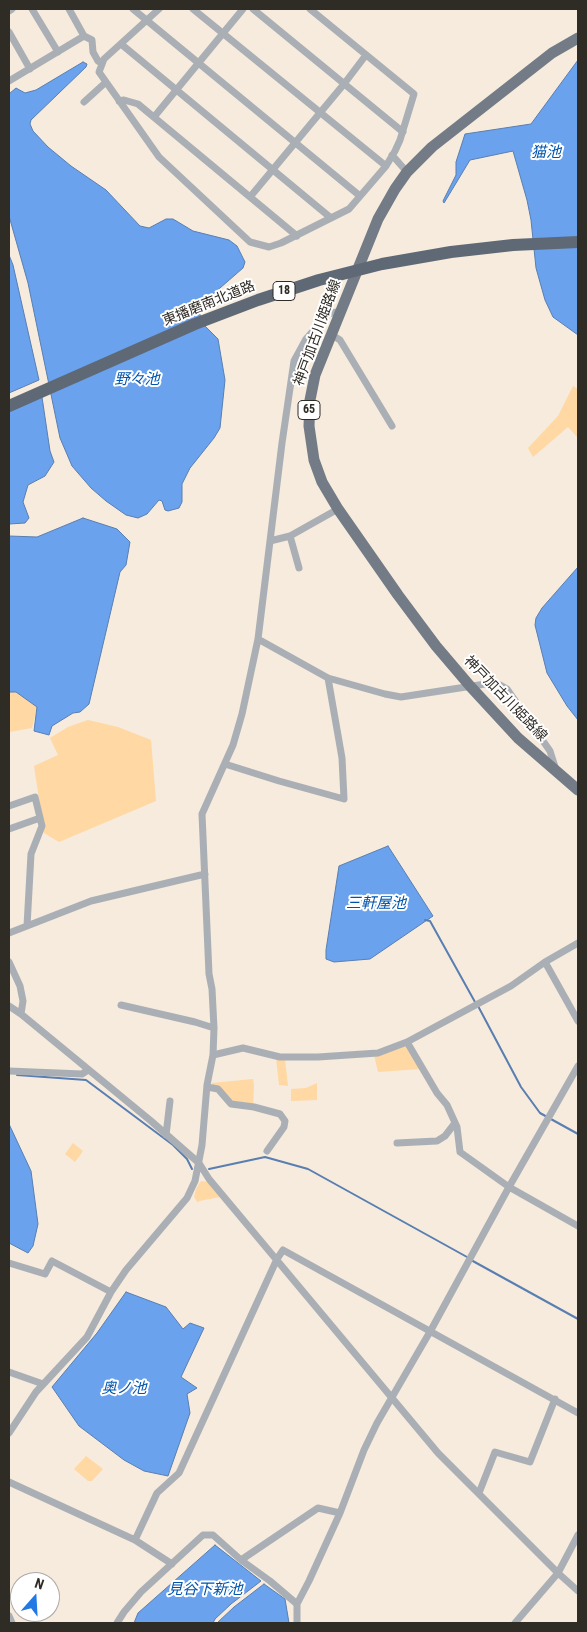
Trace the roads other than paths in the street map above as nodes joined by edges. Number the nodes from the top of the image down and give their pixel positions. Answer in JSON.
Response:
{"nodes":[{"id":1,"x":12,"y":9,"type":"edge"},
{"id":2,"x":32,"y":9,"type":"edge"},
{"id":3,"x":69,"y":9,"type":"edge"},
{"id":4,"x":133,"y":9,"type":"edge"},
{"id":5,"x":159,"y":9,"type":"edge"},
{"id":6,"x":193,"y":9,"type":"edge"},
{"id":7,"x":243,"y":9,"type":"edge"},
{"id":8,"x":253,"y":9,"type":"edge"},
{"id":9,"x":310,"y":9,"type":"edge"},
{"id":10,"x":9,"y":11,"type":"edge"},
{"id":11,"x":147,"y":19,"type":"junction"},
{"id":12,"x":9,"y":32,"type":"edge"},
{"id":13,"x":223,"y":33,"type":"junction"},
{"id":14,"x":84,"y":36,"type":"junction"},
{"id":15,"x":578,"y":38,"type":"edge"},
{"id":16,"x":121,"y":44,"type":"junction"},
{"id":17,"x":58,"y":52,"type":"junction"},
{"id":18,"x":366,"y":55,"type":"junction"},
{"id":19,"x":102,"y":63,"type":"junction"},
{"id":20,"x":200,"y":63,"type":"junction"},
{"id":21,"x":30,"y":69,"type":"junction"},
{"id":22,"x":9,"y":82,"type":"edge"},
{"id":23,"x":106,"y":82,"type":"junction"},
{"id":24,"x":344,"y":84,"type":"junction"},
{"id":25,"x":177,"y":91,"type":"junction"},
{"id":26,"x":119,"y":101,"type":"junction"},
{"id":27,"x":84,"y":102,"type":"dead end"},
{"id":28,"x":320,"y":113,"type":"junction"},
{"id":29,"x":154,"y":117,"type":"junction"},
{"id":30,"x":402,"y":132,"type":"junction"},
{"id":31,"x":296,"y":142,"type":"junction"},
{"id":32,"x":392,"y":155,"type":"junction"},
{"id":33,"x":386,"y":166,"type":"junction"},
{"id":34,"x":274,"y":170,"type":"junction"},
{"id":35,"x":407,"y":172,"type":"junction"},
{"id":36,"x":360,"y":196,"type":"junction"},
{"id":37,"x":250,"y":197,"type":"junction"},
{"id":38,"x":332,"y":218,"type":"junction"},
{"id":39,"x":578,"y":235,"type":"edge"},
{"id":40,"x":297,"y":236,"type":"junction"},
{"id":41,"x":578,"y":242,"type":"edge"},
{"id":42,"x":341,"y":311,"type":"junction"},
{"id":43,"x":332,"y":335,"type":"junction"},
{"id":44,"x":9,"y":399,"type":"edge"},
{"id":45,"x":9,"y":406,"type":"edge"},
{"id":46,"x":392,"y":426,"type":"dead end"},
{"id":47,"x":338,"y":509,"type":"junction"},
{"id":48,"x":290,"y":536,"type":"junction"},
{"id":49,"x":270,"y":541,"type":"junction"},
{"id":50,"x":299,"y":568,"type":"dead end"},
{"id":51,"x":258,"y":639,"type":"junction"},
{"id":52,"x":328,"y":678,"type":"junction"},
{"id":53,"x":470,"y":686,"type":"junction"},
{"id":54,"x":225,"y":764,"type":"junction"},
{"id":55,"x":557,"y":771,"type":"junction"},
{"id":56,"x":578,"y":790,"type":"edge"},
{"id":57,"x":9,"y":806,"type":"edge"},
{"id":58,"x":40,"y":818,"type":"junction"},
{"id":59,"x":9,"y":829,"type":"edge"},
{"id":60,"x":205,"y":874,"type":"junction"},
{"id":61,"x":27,"y":926,"type":"junction"},
{"id":62,"x":9,"y":933,"type":"edge"},
{"id":63,"x":578,"y":943,"type":"edge"},
{"id":64,"x":545,"y":962,"type":"junction"},
{"id":65,"x":10,"y":966,"type":"edge"},
{"id":66,"x":121,"y":1005,"type":"dead end"},
{"id":67,"x":9,"y":1006,"type":"edge"},
{"id":68,"x":21,"y":1014,"type":"junction"},
{"id":69,"x":578,"y":1021,"type":"edge"},
{"id":70,"x":214,"y":1028,"type":"junction"},
{"id":71,"x":407,"y":1042,"type":"junction"},
{"id":72,"x":213,"y":1055,"type":"junction"},
{"id":73,"x":578,"y":1066,"type":"edge"},
{"id":74,"x":88,"y":1070,"type":"junction"},
{"id":75,"x":9,"y":1071,"type":"edge"},
{"id":76,"x":207,"y":1087,"type":"junction"},
{"id":77,"x":170,"y":1100,"type":"dead end"},
{"id":78,"x":455,"y":1123,"type":"junction"},
{"id":79,"x":166,"y":1134,"type":"junction"},
{"id":80,"x":397,"y":1143,"type":"dead end"},
{"id":81,"x":267,"y":1151,"type":"dead end"},
{"id":82,"x":199,"y":1163,"type":"junction"},
{"id":83,"x":509,"y":1187,"type":"junction"},
{"id":84,"x":578,"y":1226,"type":"edge"},
{"id":85,"x":277,"y":1259,"type":"junction"},
{"id":86,"x":9,"y":1263,"type":"edge"},
{"id":87,"x":112,"y":1292,"type":"junction"},
{"id":88,"x":431,"y":1330,"type":"junction"},
{"id":89,"x":9,"y":1372,"type":"edge"},
{"id":90,"x":43,"y":1384,"type":"junction"},
{"id":91,"x":392,"y":1398,"type":"junction"},
{"id":92,"x":554,"y":1399,"type":"junction"},
{"id":93,"x":578,"y":1413,"type":"edge"},
{"id":94,"x":9,"y":1433,"type":"edge"},
{"id":95,"x":9,"y":1482,"type":"edge"},
{"id":96,"x":479,"y":1493,"type":"junction"},
{"id":97,"x":340,"y":1513,"type":"junction"},
{"id":98,"x":578,"y":1536,"type":"edge"},
{"id":99,"x":135,"y":1540,"type":"junction"},
{"id":100,"x":241,"y":1560,"type":"junction"},
{"id":101,"x":172,"y":1564,"type":"junction"},
{"id":102,"x":558,"y":1574,"type":"junction"},
{"id":103,"x":578,"y":1591,"type":"edge"},
{"id":104,"x":297,"y":1604,"type":"junction"},
{"id":105,"x":9,"y":1616,"type":"edge"},
{"id":106,"x":12,"y":1623,"type":"edge"},
{"id":107,"x":117,"y":1623,"type":"edge"},
{"id":108,"x":297,"y":1623,"type":"edge"},
{"id":109,"x":514,"y":1623,"type":"edge"}],
"edges":[{"from":1,"to":10,"type":"street"},
{"from":2,"to":17,"type":"street"},
{"from":3,"to":14,"type":"street"},
{"from":4,"to":11,"type":"street"},
{"from":5,"to":11,"type":"street"},
{"from":6,"to":13,"type":"street"},
{"from":7,"to":13,"type":"street"},
{"from":8,"to":24,"type":"street"},
{"from":9,"to":18,"type":"street"},
{"from":11,"to":16,"type":"street"},
{"from":11,"to":20,"type":"street"},
{"from":12,"to":21,"type":"street"},
{"from":13,"to":20,"type":"street"},
{"from":13,"to":28,"type":"street"},
{"from":14,"to":17,"type":"street"},
{"from":14,"to":19,"type":"street"},
{"from":15,"to":35,"type":"main road","name":"神戸加古川姫路線","number":"65"},
{"from":16,"to":19,"type":"street"},
{"from":16,"to":25,"type":"street"},
{"from":17,"to":21,"type":"street"},
{"from":18,"to":24,"type":"street"},
{"from":18,"to":30,"type":"street"},
{"from":19,"to":23,"type":"street"},
{"from":20,"to":25,"type":"street"},
{"from":20,"to":31,"type":"street"},
{"from":21,"to":22,"type":"street"},
{"from":23,"to":26,"type":"street"},
{"from":23,"to":27,"type":"street"},
{"from":24,"to":28,"type":"street"},
{"from":24,"to":30,"type":"street"},
{"from":25,"to":29,"type":"street"},
{"from":25,"to":34,"type":"street"},
{"from":26,"to":29,"type":"street"},
{"from":26,"to":40,"type":"street"},
{"from":28,"to":31,"type":"street"},
{"from":28,"to":33,"type":"street"},
{"from":29,"to":37,"type":"street"},
{"from":30,"to":32,"type":"street"},
{"from":31,"to":34,"type":"street"},
{"from":31,"to":36,"type":"street"},
{"from":32,"to":33,"type":"street"},
{"from":32,"to":35,"type":"street"},
{"from":33,"to":36,"type":"street"},
{"from":34,"to":37,"type":"street"},
{"from":34,"to":38,"type":"street"},
{"from":35,"to":42,"type":"main road","name":"神戸加古川姫路線","number":"65"},
{"from":36,"to":38,"type":"street"},
{"from":37,"to":40,"type":"street"},
{"from":38,"to":40,"type":"street"},
{"from":39,"to":44,"type":"highway","name":"東播磨南北道路","number":"18"},
{"from":41,"to":45,"type":"highway","name":"東播磨南北道路","number":"18"},
{"from":42,"to":43,"type":"main road","name":"神戸加古川姫路線","number":"65"},
{"from":42,"to":49,"type":"street"},
{"from":43,"to":46,"type":"street"},
{"from":43,"to":47,"type":"main road","name":"神戸加古川姫路線","number":"65"},
{"from":47,"to":48,"type":"street"},
{"from":47,"to":53,"type":"main road","name":"神戸加古川姫路線","number":"65"},
{"from":48,"to":49,"type":"street"},
{"from":48,"to":50,"type":"street"},
{"from":49,"to":51,"type":"street"},
{"from":51,"to":52,"type":"street"},
{"from":51,"to":54,"type":"street"},
{"from":52,"to":53,"type":"street"},
{"from":52,"to":54,"type":"street"},
{"from":53,"to":55,"type":"main road","name":"神戸加古川姫路線","number":"65"},
{"from":53,"to":55,"type":"street"},
{"from":54,"to":60,"type":"street"},
{"from":55,"to":56,"type":"main road","name":"神戸加古川姫路線","number":"65"},
{"from":57,"to":58,"type":"street"},
{"from":58,"to":59,"type":"street"},
{"from":58,"to":61,"type":"street"},
{"from":60,"to":61,"type":"street"},
{"from":60,"to":70,"type":"street"},
{"from":61,"to":62,"type":"street"},
{"from":63,"to":64,"type":"street"},
{"from":64,"to":69,"type":"street"},
{"from":64,"to":71,"type":"street"},
{"from":65,"to":68,"type":"street"},
{"from":66,"to":70,"type":"street"},
{"from":67,"to":68,"type":"street"},
{"from":68,"to":74,"type":"street"},
{"from":70,"to":72,"type":"street"},
{"from":71,"to":72,"type":"street"},
{"from":71,"to":78,"type":"street"},
{"from":72,"to":76,"type":"street"},
{"from":73,"to":83,"type":"street"},
{"from":74,"to":75,"type":"street"},
{"from":74,"to":79,"type":"street"},
{"from":76,"to":81,"type":"street"},
{"from":76,"to":82,"type":"street"},
{"from":77,"to":79,"type":"street"},
{"from":78,"to":80,"type":"street"},
{"from":78,"to":83,"type":"street"},
{"from":79,"to":82,"type":"street"},
{"from":82,"to":85,"type":"street"},
{"from":82,"to":87,"type":"street"},
{"from":83,"to":84,"type":"street"},
{"from":83,"to":88,"type":"street"},
{"from":85,"to":88,"type":"street"},
{"from":85,"to":91,"type":"street"},
{"from":85,"to":99,"type":"street"},
{"from":86,"to":87,"type":"street"},
{"from":87,"to":90,"type":"street"},
{"from":88,"to":91,"type":"street"},
{"from":88,"to":92,"type":"street"},
{"from":89,"to":90,"type":"street"},
{"from":90,"to":94,"type":"street"},
{"from":91,"to":96,"type":"street"},
{"from":91,"to":97,"type":"street"},
{"from":92,"to":93,"type":"street"},
{"from":92,"to":96,"type":"street"},
{"from":95,"to":99,"type":"street"},
{"from":96,"to":102,"type":"street"},
{"from":97,"to":100,"type":"street"},
{"from":97,"to":104,"type":"street"},
{"from":98,"to":102,"type":"street"},
{"from":99,"to":101,"type":"street"},
{"from":100,"to":101,"type":"street"},
{"from":100,"to":104,"type":"street"},
{"from":101,"to":107,"type":"street"},
{"from":102,"to":103,"type":"street"},
{"from":102,"to":109,"type":"street"},
{"from":104,"to":108,"type":"street"},
{"from":105,"to":106,"type":"street"}]}
